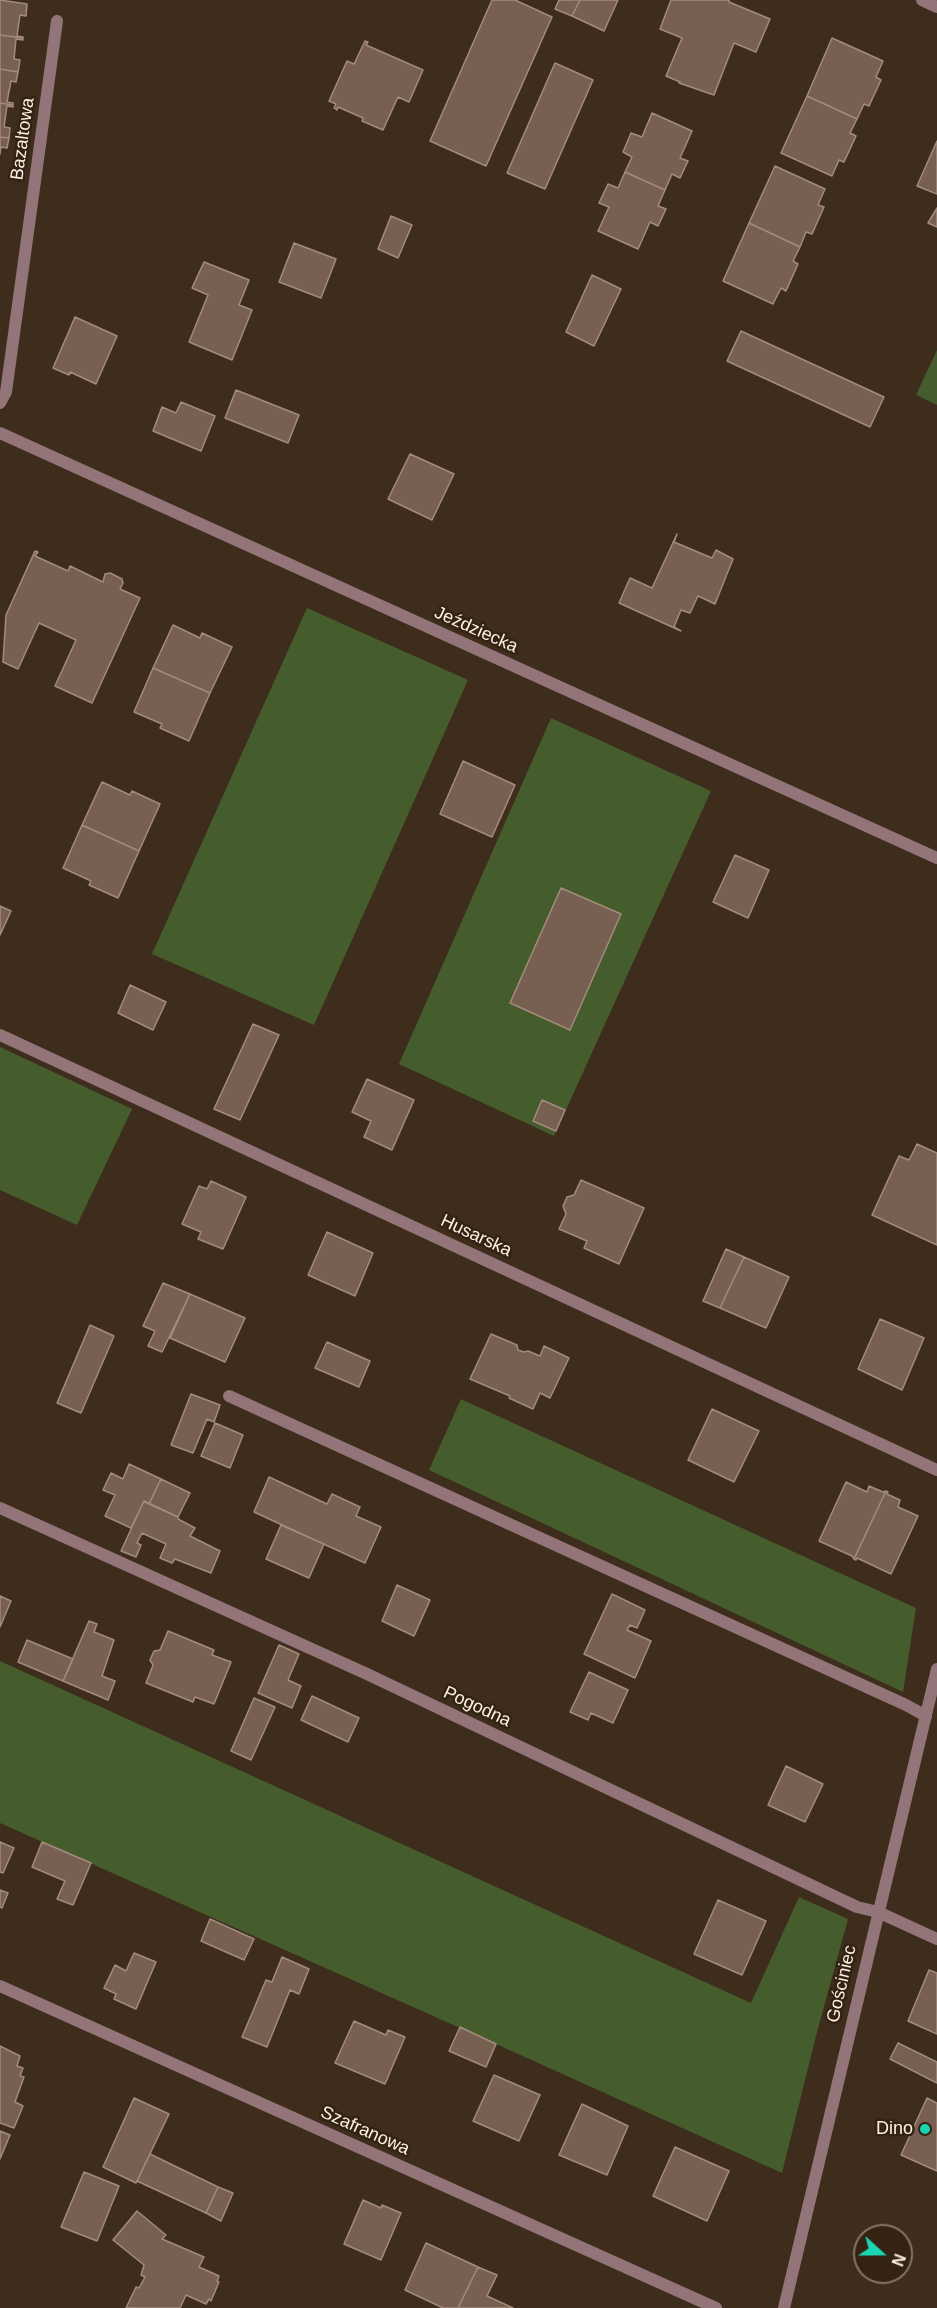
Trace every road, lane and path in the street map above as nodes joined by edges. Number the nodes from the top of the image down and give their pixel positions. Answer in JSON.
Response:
{"nodes":[{"id":1,"x":922,"y":0,"type":"edge"},
{"id":2,"x":937,"y":7,"type":"edge"},
{"id":3,"x":57,"y":21,"type":"dead end"},
{"id":4,"x":0,"y":403,"type":"edge"},
{"id":5,"x":0,"y":433,"type":"edge"},
{"id":6,"x":937,"y":858,"type":"edge"},
{"id":7,"x":0,"y":1035,"type":"edge"},
{"id":8,"x":229,"y":1396,"type":"dead end"},
{"id":9,"x":937,"y":1470,"type":"edge"},
{"id":10,"x":0,"y":1508,"type":"edge"},
{"id":11,"x":937,"y":1669,"type":"edge"},
{"id":12,"x":926,"y":1716,"type":"junction"},
{"id":13,"x":878,"y":1912,"type":"junction"},
{"id":14,"x":937,"y":1939,"type":"edge"},
{"id":15,"x":0,"y":1986,"type":"edge"},
{"id":16,"x":716,"y":2308,"type":"edge"},
{"id":17,"x":784,"y":2308,"type":"edge"}],
"edges":[{"from":1,"to":2,"type":"street"},
{"from":3,"to":4,"type":"street","name":"Bazaltowa"},
{"from":5,"to":6,"type":"street","name":"Jeździecka"},
{"from":7,"to":9,"type":"street","name":"Husarska"},
{"from":8,"to":12,"type":"street"},
{"from":10,"to":13,"type":"street","name":"Pogodna"},
{"from":11,"to":12,"type":"street","name":"Gościniec"},
{"from":12,"to":13,"type":"street","name":"Gościniec"},
{"from":13,"to":14,"type":"street","name":"Pogodna"},
{"from":13,"to":17,"type":"street","name":"Gościniec"},
{"from":15,"to":16,"type":"street","name":"Szafranowa"}]}
